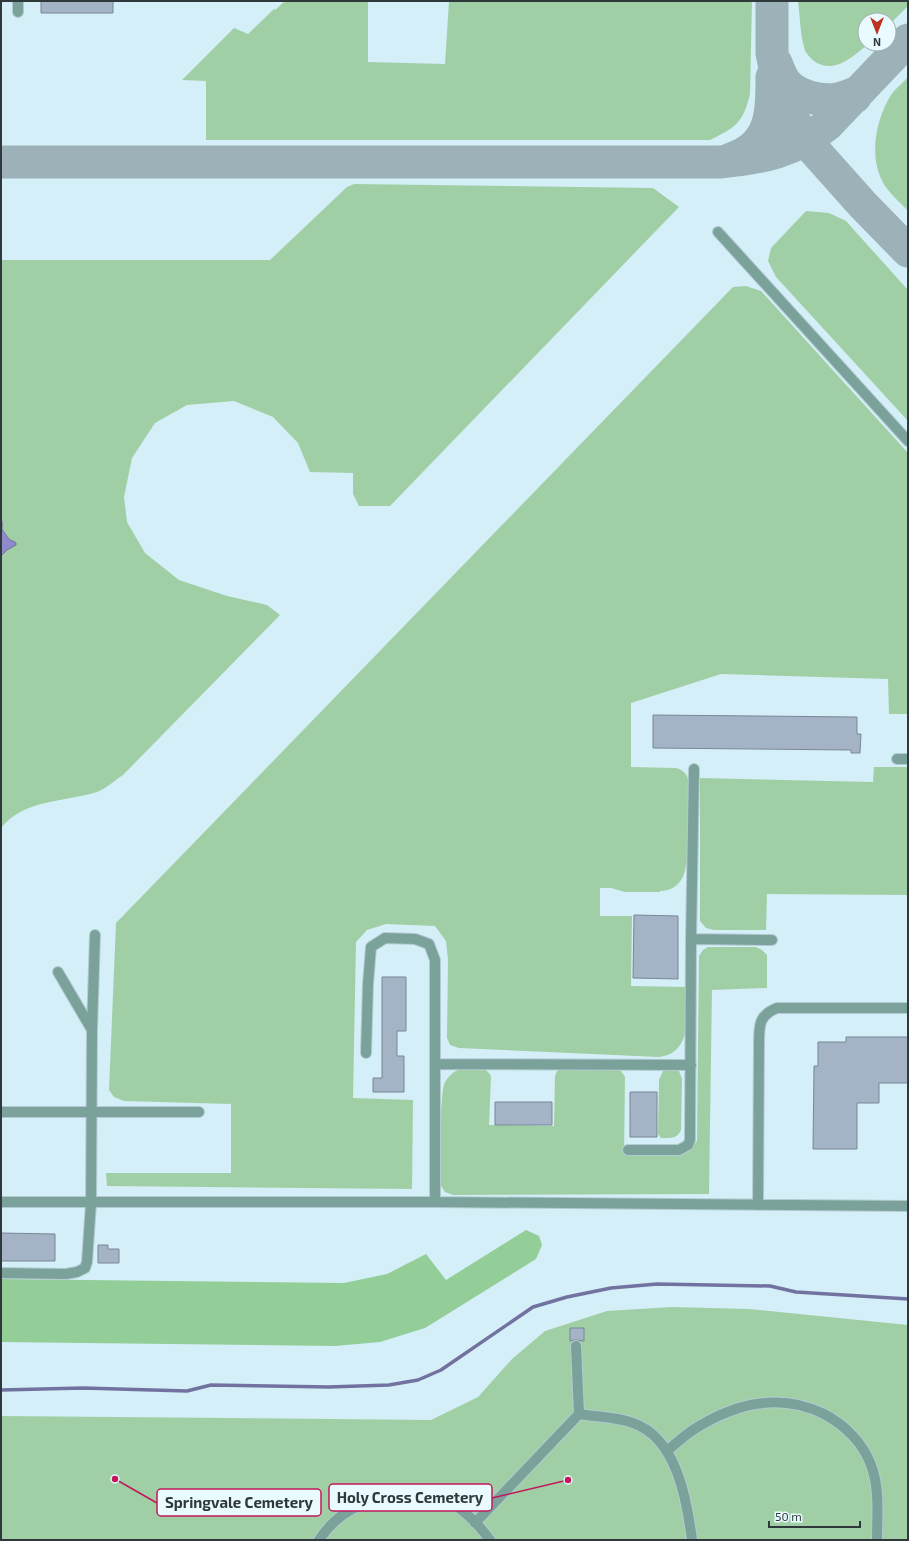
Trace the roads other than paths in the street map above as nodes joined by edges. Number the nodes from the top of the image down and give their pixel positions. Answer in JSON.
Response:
{"nodes":[{"id":1,"x":18,"y":1,"type":"edge"},
{"id":2,"x":18,"y":12,"type":"dead end"},
{"id":3,"x":718,"y":232,"type":"dead end"},
{"id":4,"x":908,"y":441,"type":"edge"},
{"id":5,"x":897,"y":759,"type":"dead end"},
{"id":6,"x":908,"y":759,"type":"edge"},
{"id":7,"x":694,"y":769,"type":"dead end"},
{"id":8,"x":95,"y":935,"type":"dead end"},
{"id":9,"x":691,"y":939,"type":"junction"},
{"id":10,"x":772,"y":940,"type":"dead end"},
{"id":11,"x":58,"y":972,"type":"dead end"},
{"id":12,"x":908,"y":1008,"type":"edge"},
{"id":13,"x":92,"y":1030,"type":"junction"},
{"id":14,"x":366,"y":1053,"type":"dead end"},
{"id":15,"x":435,"y":1064,"type":"junction"},
{"id":16,"x":691,"y":1065,"type":"junction"},
{"id":17,"x":91,"y":1111,"type":"junction"},
{"id":18,"x":1,"y":1112,"type":"edge"},
{"id":19,"x":199,"y":1112,"type":"dead end"},
{"id":20,"x":628,"y":1150,"type":"dead end"},
{"id":21,"x":1,"y":1202,"type":"edge"},
{"id":22,"x":435,"y":1202,"type":"junction"},
{"id":23,"x":92,"y":1203,"type":"junction"},
{"id":24,"x":758,"y":1205,"type":"junction"},
{"id":25,"x":908,"y":1206,"type":"edge"},
{"id":26,"x":1,"y":1273,"type":"edge"},
{"id":27,"x":576,"y":1346,"type":"dead end"},
{"id":28,"x":579,"y":1414,"type":"junction"},
{"id":29,"x":667,"y":1451,"type":"junction"},
{"id":30,"x":475,"y":1523,"type":"junction"},
{"id":31,"x":319,"y":1540,"type":"edge"},
{"id":32,"x":490,"y":1540,"type":"edge"},
{"id":33,"x":692,"y":1540,"type":"edge"},
{"id":34,"x":877,"y":1540,"type":"edge"}],
"edges":[{"from":1,"to":2,"type":"lane"},
{"from":3,"to":4,"type":"lane"},
{"from":5,"to":6,"type":"lane"},
{"from":7,"to":9,"type":"lane"},
{"from":8,"to":13,"type":"lane"},
{"from":9,"to":10,"type":"lane"},
{"from":9,"to":16,"type":"lane"},
{"from":11,"to":13,"type":"lane"},
{"from":12,"to":24,"type":"lane"},
{"from":13,"to":17,"type":"lane"},
{"from":14,"to":15,"type":"lane"},
{"from":15,"to":16,"type":"lane"},
{"from":15,"to":22,"type":"lane"},
{"from":16,"to":20,"type":"lane"},
{"from":17,"to":18,"type":"lane"},
{"from":17,"to":19,"type":"lane"},
{"from":17,"to":23,"type":"lane"},
{"from":21,"to":23,"type":"lane"},
{"from":22,"to":23,"type":"lane"},
{"from":22,"to":24,"type":"lane"},
{"from":23,"to":26,"type":"lane"},
{"from":24,"to":25,"type":"lane"},
{"from":27,"to":28,"type":"lane"},
{"from":28,"to":29,"type":"lane"},
{"from":28,"to":30,"type":"lane"},
{"from":29,"to":33,"type":"lane"},
{"from":29,"to":34,"type":"lane"},
{"from":30,"to":31,"type":"lane"},
{"from":30,"to":32,"type":"lane"}]}
